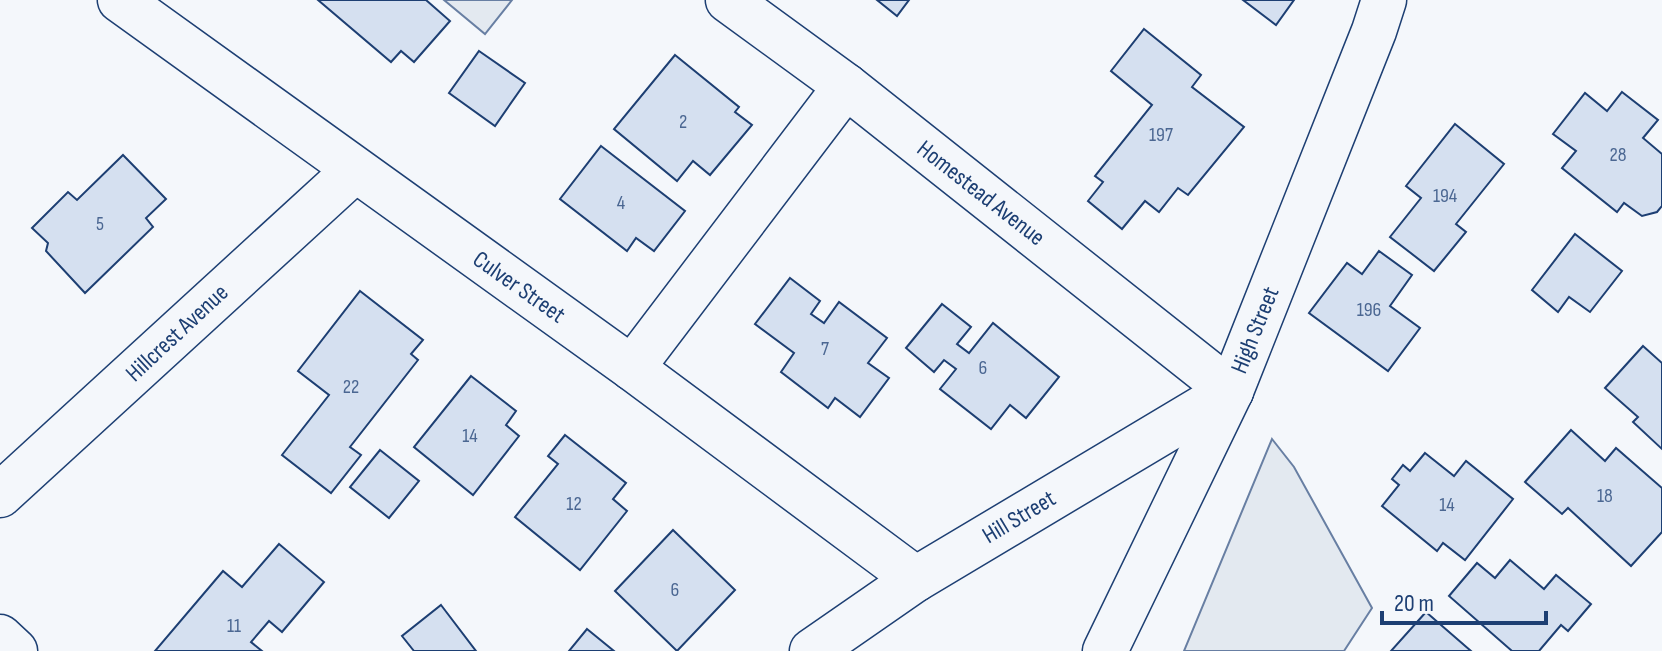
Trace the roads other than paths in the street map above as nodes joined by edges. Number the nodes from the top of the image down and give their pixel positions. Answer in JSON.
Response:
{"nodes":[{"id":1,"x":120,"y":0,"type":"edge"},
{"id":2,"x":728,"y":0,"type":"edge"},
{"id":3,"x":1384,"y":0,"type":"edge"},
{"id":4,"x":846,"y":86,"type":"junction"},
{"id":5,"x":355,"y":170,"type":"junction"},
{"id":6,"x":632,"y":368,"type":"junction"},
{"id":7,"x":1231,"y":391,"type":"junction"},
{"id":8,"x":0,"y":495,"type":"edge"},
{"id":9,"x":916,"y":579,"type":"junction"},
{"id":10,"x":0,"y":637,"type":"edge"},
{"id":11,"x":15,"y":651,"type":"edge"},
{"id":12,"x":812,"y":651,"type":"edge"},
{"id":13,"x":1105,"y":651,"type":"edge"}],
"edges":[{"from":1,"to":5,"type":"street","name":"Culver Street"},
{"from":2,"to":4,"type":"street","name":"Homestead Avenue"},
{"from":3,"to":7,"type":"street","name":"High Street"},
{"from":4,"to":6,"type":"street"},
{"from":4,"to":7,"type":"street","name":"Homestead Avenue"},
{"from":5,"to":6,"type":"street","name":"Culver Street"},
{"from":5,"to":8,"type":"street","name":"Hillcrest Avenue"},
{"from":6,"to":9,"type":"street","name":"Culver Street"},
{"from":7,"to":9,"type":"street","name":"Hill Street"},
{"from":7,"to":13,"type":"street","name":"High Street"},
{"from":9,"to":12,"type":"street","name":"Hill Street"},
{"from":10,"to":11,"type":"street"}]}
